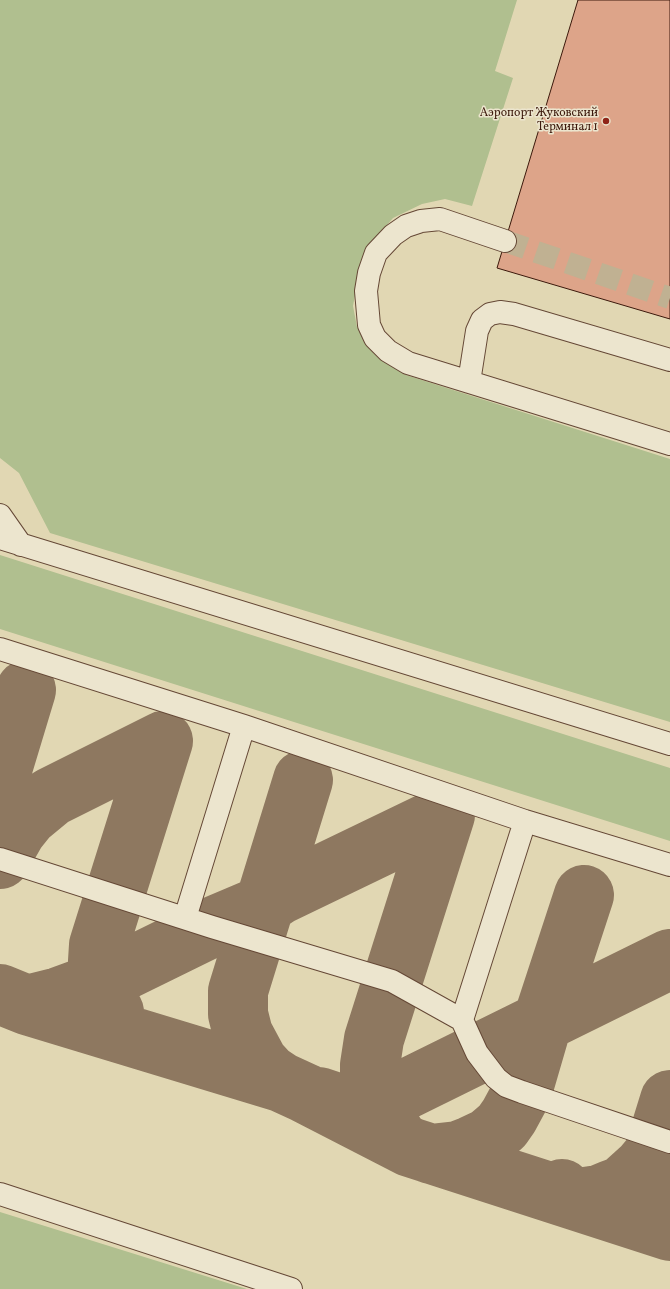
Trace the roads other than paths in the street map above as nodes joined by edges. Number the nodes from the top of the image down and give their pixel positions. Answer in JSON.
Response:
{"nodes":[{"id":1,"x":505,"y":241,"type":"tunnel mouth"},
{"id":2,"x":670,"y":360,"type":"edge"},
{"id":3,"x":469,"y":382,"type":"junction"},
{"id":4,"x":670,"y":444,"type":"edge"},
{"id":5,"x":0,"y":515,"type":"edge"},
{"id":6,"x":0,"y":538,"type":"edge"},
{"id":7,"x":21,"y":545,"type":"junction"},
{"id":8,"x":0,"y":649,"type":"edge"},
{"id":9,"x":244,"y":726,"type":"junction"},
{"id":10,"x":670,"y":744,"type":"edge"},
{"id":11,"x":525,"y":821,"type":"junction"},
{"id":12,"x":0,"y":859,"type":"edge"},
{"id":13,"x":670,"y":865,"type":"edge"},
{"id":14,"x":184,"y":918,"type":"junction"},
{"id":15,"x":462,"y":1020,"type":"junction"},
{"id":16,"x":670,"y":1142,"type":"edge"},
{"id":17,"x":0,"y":1194,"type":"edge"},
{"id":18,"x":291,"y":1289,"type":"edge"}],
"edges":[{"from":1,"to":3,"type":"lane"},
{"from":2,"to":3,"type":"lane"},
{"from":3,"to":4,"type":"lane"},
{"from":5,"to":7,"type":"lane"},
{"from":6,"to":7,"type":"lane"},
{"from":7,"to":10,"type":"lane"},
{"from":8,"to":9,"type":"lane"},
{"from":9,"to":11,"type":"lane"},
{"from":9,"to":14,"type":"lane"},
{"from":11,"to":13,"type":"lane"},
{"from":11,"to":15,"type":"lane"},
{"from":12,"to":14,"type":"lane"},
{"from":14,"to":15,"type":"lane"},
{"from":15,"to":16,"type":"lane"},
{"from":17,"to":18,"type":"lane"}]}
